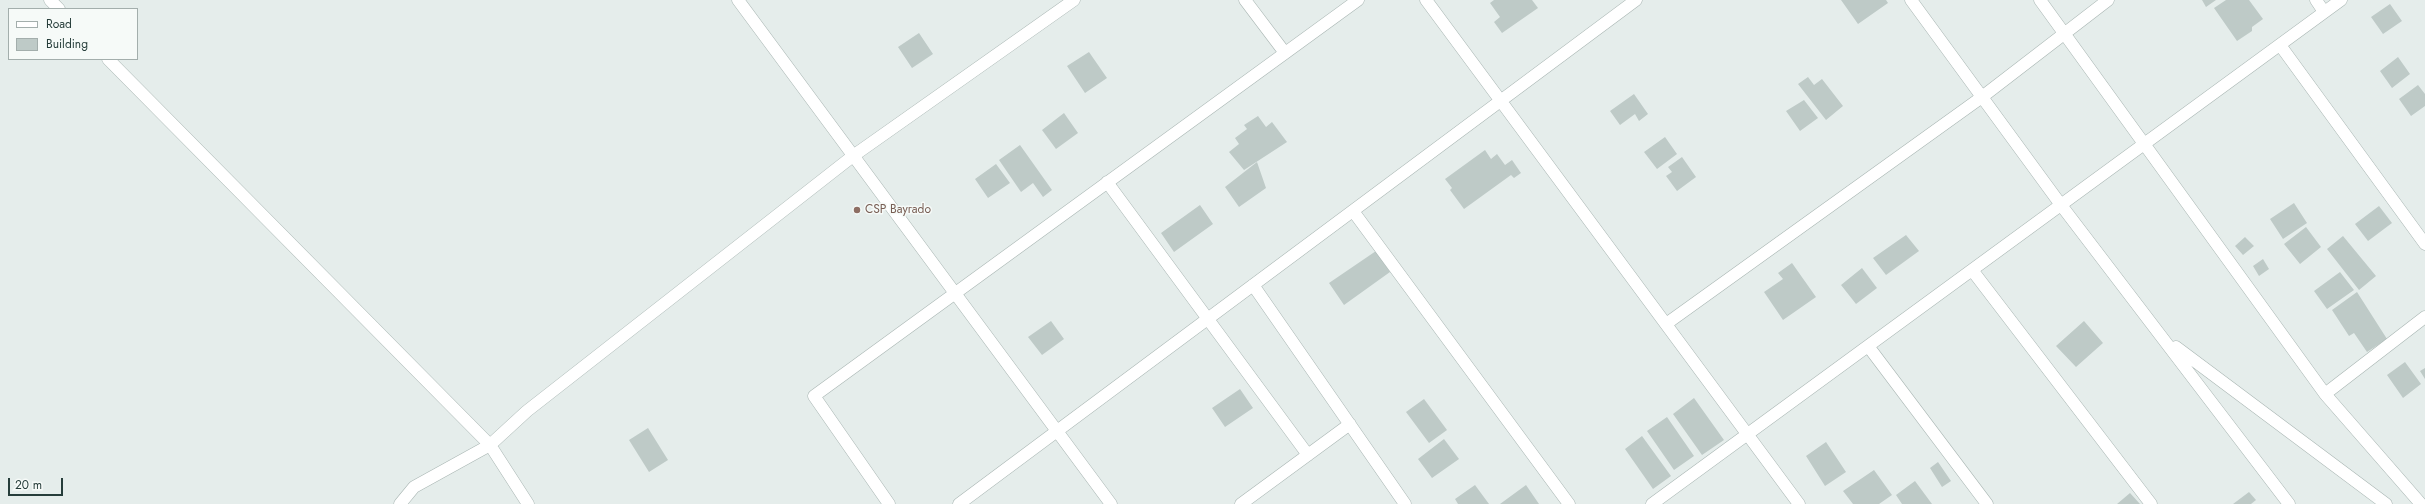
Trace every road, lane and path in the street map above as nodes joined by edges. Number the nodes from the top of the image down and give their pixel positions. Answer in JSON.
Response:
{"nodes":[{"id":1,"x":50,"y":0,"type":"edge"},
{"id":2,"x":1074,"y":0,"type":"edge"},
{"id":3,"x":1245,"y":0,"type":"edge"},
{"id":4,"x":1358,"y":0,"type":"edge"},
{"id":5,"x":1426,"y":0,"type":"edge"},
{"id":6,"x":1636,"y":0,"type":"edge"},
{"id":7,"x":1911,"y":0,"type":"edge"},
{"id":8,"x":2040,"y":0,"type":"edge"},
{"id":9,"x":2108,"y":0,"type":"edge"},
{"id":10,"x":2316,"y":0,"type":"edge"},
{"id":11,"x":2341,"y":0,"type":"edge"},
{"id":12,"x":740,"y":1,"type":"edge"},
{"id":13,"x":58,"y":8,"type":"edge"},
{"id":14,"x":2324,"y":12,"type":"junction"},
{"id":15,"x":2064,"y":34,"type":"junction"},
{"id":16,"x":2280,"y":45,"type":"junction"},
{"id":17,"x":1285,"y":53,"type":"junction"},
{"id":18,"x":109,"y":60,"type":"edge"},
{"id":19,"x":1982,"y":97,"type":"junction"},
{"id":20,"x":1501,"y":101,"type":"junction"},
{"id":21,"x":2144,"y":144,"type":"junction"},
{"id":22,"x":853,"y":156,"type":"junction"},
{"id":23,"x":1107,"y":182,"type":"junction"},
{"id":24,"x":2061,"y":205,"type":"junction"},
{"id":25,"x":1353,"y":210,"type":"junction"},
{"id":26,"x":2425,"y":244,"type":"edge"},
{"id":27,"x":1972,"y":270,"type":"junction"},
{"id":28,"x":1253,"y":285,"type":"junction"},
{"id":29,"x":955,"y":293,"type":"junction"},
{"id":30,"x":2425,"y":317,"type":"edge"},
{"id":31,"x":1208,"y":318,"type":"junction"},
{"id":32,"x":1666,"y":324,"type":"junction"},
{"id":33,"x":2164,"y":338,"type":"junction"},
{"id":34,"x":1868,"y":346,"type":"junction"},
{"id":35,"x":2325,"y":394,"type":"junction"},
{"id":36,"x":1350,"y":424,"type":"junction"},
{"id":37,"x":1057,"y":431,"type":"junction"},
{"id":38,"x":1747,"y":435,"type":"junction"},
{"id":39,"x":490,"y":445,"type":"junction"},
{"id":40,"x":1308,"y":455,"type":"junction"},
{"id":41,"x":400,"y":504,"type":"edge"},
{"id":42,"x":528,"y":504,"type":"edge"},
{"id":43,"x":889,"y":504,"type":"edge"},
{"id":44,"x":959,"y":504,"type":"edge"},
{"id":45,"x":1111,"y":504,"type":"edge"},
{"id":46,"x":1241,"y":504,"type":"edge"},
{"id":47,"x":1405,"y":504,"type":"edge"},
{"id":48,"x":1569,"y":504,"type":"edge"},
{"id":49,"x":1652,"y":504,"type":"edge"},
{"id":50,"x":1799,"y":504,"type":"edge"},
{"id":51,"x":1987,"y":504,"type":"edge"},
{"id":52,"x":2151,"y":504,"type":"edge"},
{"id":53,"x":2289,"y":504,"type":"edge"},
{"id":54,"x":2386,"y":504,"type":"edge"},
{"id":55,"x":2421,"y":504,"type":"edge"}],
"edges":[{"from":1,"to":13,"type":"street"},
{"from":2,"to":22,"type":"street"},
{"from":3,"to":17,"type":"street"},
{"from":4,"to":17,"type":"street"},
{"from":5,"to":20,"type":"street"},
{"from":6,"to":20,"type":"street"},
{"from":7,"to":19,"type":"street"},
{"from":8,"to":15,"type":"street"},
{"from":9,"to":15,"type":"street"},
{"from":10,"to":14,"type":"street"},
{"from":11,"to":14,"type":"street"},
{"from":12,"to":22,"type":"street"},
{"from":14,"to":16,"type":"street"},
{"from":15,"to":19,"type":"street"},
{"from":15,"to":21,"type":"street"},
{"from":16,"to":21,"type":"street"},
{"from":16,"to":26,"type":"street"},
{"from":17,"to":23,"type":"street"},
{"from":18,"to":39,"type":"street"},
{"from":19,"to":24,"type":"street"},
{"from":19,"to":32,"type":"street"},
{"from":20,"to":25,"type":"street"},
{"from":20,"to":32,"type":"street"},
{"from":21,"to":24,"type":"street"},
{"from":21,"to":35,"type":"street"},
{"from":22,"to":29,"type":"street"},
{"from":22,"to":39,"type":"street"},
{"from":23,"to":29,"type":"street"},
{"from":23,"to":31,"type":"street"},
{"from":24,"to":27,"type":"street"},
{"from":24,"to":33,"type":"street"},
{"from":25,"to":28,"type":"street"},
{"from":25,"to":48,"type":"street"},
{"from":27,"to":34,"type":"street"},
{"from":27,"to":52,"type":"street"},
{"from":28,"to":31,"type":"street"},
{"from":28,"to":36,"type":"street"},
{"from":29,"to":37,"type":"street"},
{"from":29,"to":43,"type":"street"},
{"from":30,"to":35,"type":"street"},
{"from":31,"to":37,"type":"street"},
{"from":31,"to":40,"type":"street"},
{"from":32,"to":38,"type":"street"},
{"from":33,"to":53,"type":"street"},
{"from":33,"to":54,"type":"street"},
{"from":34,"to":38,"type":"street"},
{"from":34,"to":51,"type":"street"},
{"from":35,"to":55,"type":"street"},
{"from":36,"to":40,"type":"street"},
{"from":36,"to":47,"type":"street"},
{"from":37,"to":44,"type":"street"},
{"from":37,"to":45,"type":"street"},
{"from":38,"to":49,"type":"street"},
{"from":38,"to":50,"type":"street"},
{"from":39,"to":41,"type":"street"},
{"from":39,"to":42,"type":"street"},
{"from":40,"to":46,"type":"street"}]}
